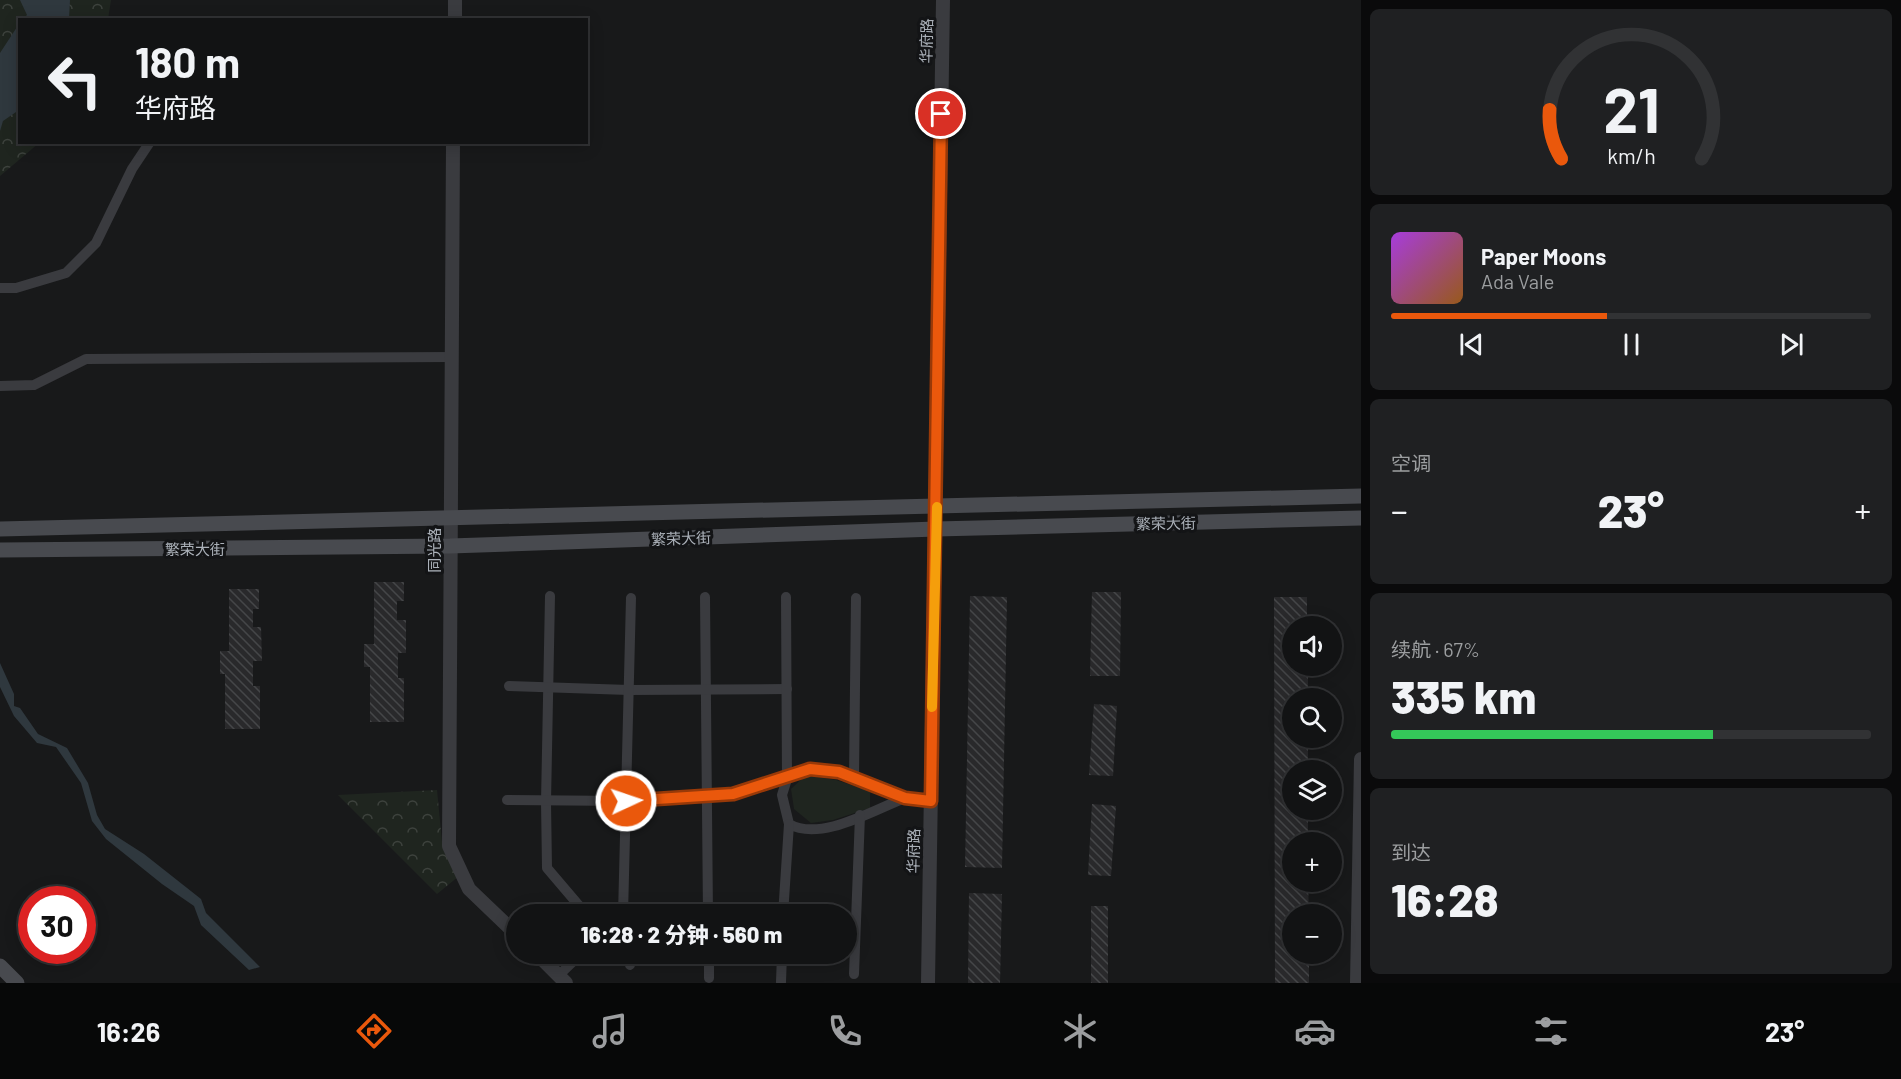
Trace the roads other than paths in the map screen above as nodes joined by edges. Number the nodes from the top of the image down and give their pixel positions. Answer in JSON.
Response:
{"nodes":[{"id":1,"x":455,"y":0,"type":"edge"},
{"id":2,"x":943,"y":0,"type":"edge"},
{"id":3,"x":454,"y":18,"type":"edge"},
{"id":4,"x":149,"y":144,"type":"edge"},
{"id":5,"x":453,"y":144,"type":"edge"},
{"id":6,"x":0,"y":288,"type":"edge"},
{"id":7,"x":452,"y":357,"type":"junction"},
{"id":8,"x":0,"y":386,"type":"edge"},
{"id":9,"x":1361,"y":496,"type":"edge"},
{"id":10,"x":937,"y":504,"type":"junction"},
{"id":11,"x":1361,"y":518,"type":"edge"},
{"id":12,"x":450,"y":520,"type":"junction"},
{"id":13,"x":0,"y":529,"type":"edge"},
{"id":14,"x":936,"y":529,"type":"junction"},
{"id":15,"x":450,"y":546,"type":"junction"},
{"id":16,"x":0,"y":550,"type":"edge"},
{"id":17,"x":550,"y":596,"type":"dead end"},
{"id":18,"x":705,"y":597,"type":"dead end"},
{"id":19,"x":786,"y":597,"type":"dead end"},
{"id":20,"x":631,"y":598,"type":"dead end"},
{"id":21,"x":856,"y":598,"type":"dead end"},
{"id":22,"x":509,"y":686,"type":"dead end"},
{"id":23,"x":548,"y":687,"type":"junction"},
{"id":24,"x":787,"y":689,"type":"junction"},
{"id":25,"x":629,"y":690,"type":"junction"},
{"id":26,"x":705,"y":691,"type":"junction"},
{"id":27,"x":1361,"y":759,"type":"edge"},
{"id":28,"x":855,"y":777,"type":"junction"},
{"id":29,"x":787,"y":778,"type":"junction"},
{"id":30,"x":705,"y":796,"type":"junction"},
{"id":31,"x":905,"y":798,"type":"junction"},
{"id":32,"x":507,"y":800,"type":"dead end"},
{"id":33,"x":626,"y":801,"type":"junction"},
{"id":34,"x":931,"y":801,"type":"junction"},
{"id":35,"x":546,"y":802,"type":"junction"},
{"id":36,"x":860,"y":815,"type":"junction"},
{"id":37,"x":789,"y":824,"type":"junction"},
{"id":38,"x":577,"y":904,"type":"edge"},
{"id":39,"x":623,"y":904,"type":"edge"},
{"id":40,"x":708,"y":904,"type":"edge"},
{"id":41,"x":784,"y":904,"type":"edge"},
{"id":42,"x":506,"y":924,"type":"edge"},
{"id":43,"x":547,"y":964,"type":"edge"},
{"id":44,"x":573,"y":964,"type":"edge"},
{"id":45,"x":709,"y":964,"type":"edge"},
{"id":46,"x":782,"y":964,"type":"edge"},
{"id":47,"x":0,"y":966,"type":"edge"},
{"id":48,"x":854,"y":974,"type":"dead end"},
{"id":49,"x":709,"y":978,"type":"dead end"},
{"id":50,"x":562,"y":979,"type":"edge"},
{"id":51,"x":781,"y":982,"type":"edge"},
{"id":52,"x":17,"y":983,"type":"edge"},
{"id":53,"x":928,"y":983,"type":"edge"},
{"id":54,"x":1357,"y":983,"type":"edge"}],
"edges":[{"from":1,"to":3,"type":"street"},
{"from":2,"to":10,"type":"street","name":"华府路"},
{"from":4,"to":6,"type":"street"},
{"from":5,"to":7,"type":"street","name":"同光路"},
{"from":7,"to":8,"type":"street"},
{"from":7,"to":12,"type":"street","name":"同光路"},
{"from":9,"to":10,"type":"main road","name":"繁荣大街"},
{"from":10,"to":12,"type":"main road","name":"繁荣大街"},
{"from":10,"to":14,"type":"street","name":"华府路"},
{"from":11,"to":14,"type":"main road","name":"繁荣大街"},
{"from":12,"to":13,"type":"main road","name":"繁荣大街"},
{"from":12,"to":15,"type":"street","name":"同光路"},
{"from":14,"to":15,"type":"main road","name":"繁荣大街"},
{"from":14,"to":34,"type":"street","name":"华府路"},
{"from":15,"to":16,"type":"main road","name":"繁荣大街"},
{"from":15,"to":42,"type":"street","name":"同光路"},
{"from":17,"to":23,"type":"street"},
{"from":18,"to":26,"type":"street"},
{"from":19,"to":24,"type":"street"},
{"from":20,"to":25,"type":"street"},
{"from":21,"to":28,"type":"street"},
{"from":22,"to":23,"type":"street"},
{"from":23,"to":25,"type":"street"},
{"from":23,"to":35,"type":"street"},
{"from":24,"to":26,"type":"street"},
{"from":24,"to":29,"type":"street"},
{"from":25,"to":26,"type":"street"},
{"from":25,"to":33,"type":"street"},
{"from":26,"to":30,"type":"street"},
{"from":27,"to":54,"type":"street"},
{"from":28,"to":29,"type":"street"},
{"from":28,"to":31,"type":"street"},
{"from":29,"to":30,"type":"street"},
{"from":29,"to":37,"type":"street"},
{"from":30,"to":33,"type":"street"},
{"from":30,"to":40,"type":"street"},
{"from":31,"to":34,"type":"street"},
{"from":31,"to":36,"type":"street"},
{"from":32,"to":35,"type":"street"},
{"from":33,"to":35,"type":"street"},
{"from":33,"to":39,"type":"street"},
{"from":34,"to":53,"type":"street","name":"华府路"},
{"from":35,"to":38,"type":"street"},
{"from":36,"to":37,"type":"street"},
{"from":36,"to":48,"type":"street"},
{"from":37,"to":41,"type":"street"},
{"from":43,"to":50,"type":"street"},
{"from":44,"to":50,"type":"street"},
{"from":45,"to":49,"type":"street"},
{"from":46,"to":51,"type":"street"},
{"from":47,"to":52,"type":"main road"}]}
